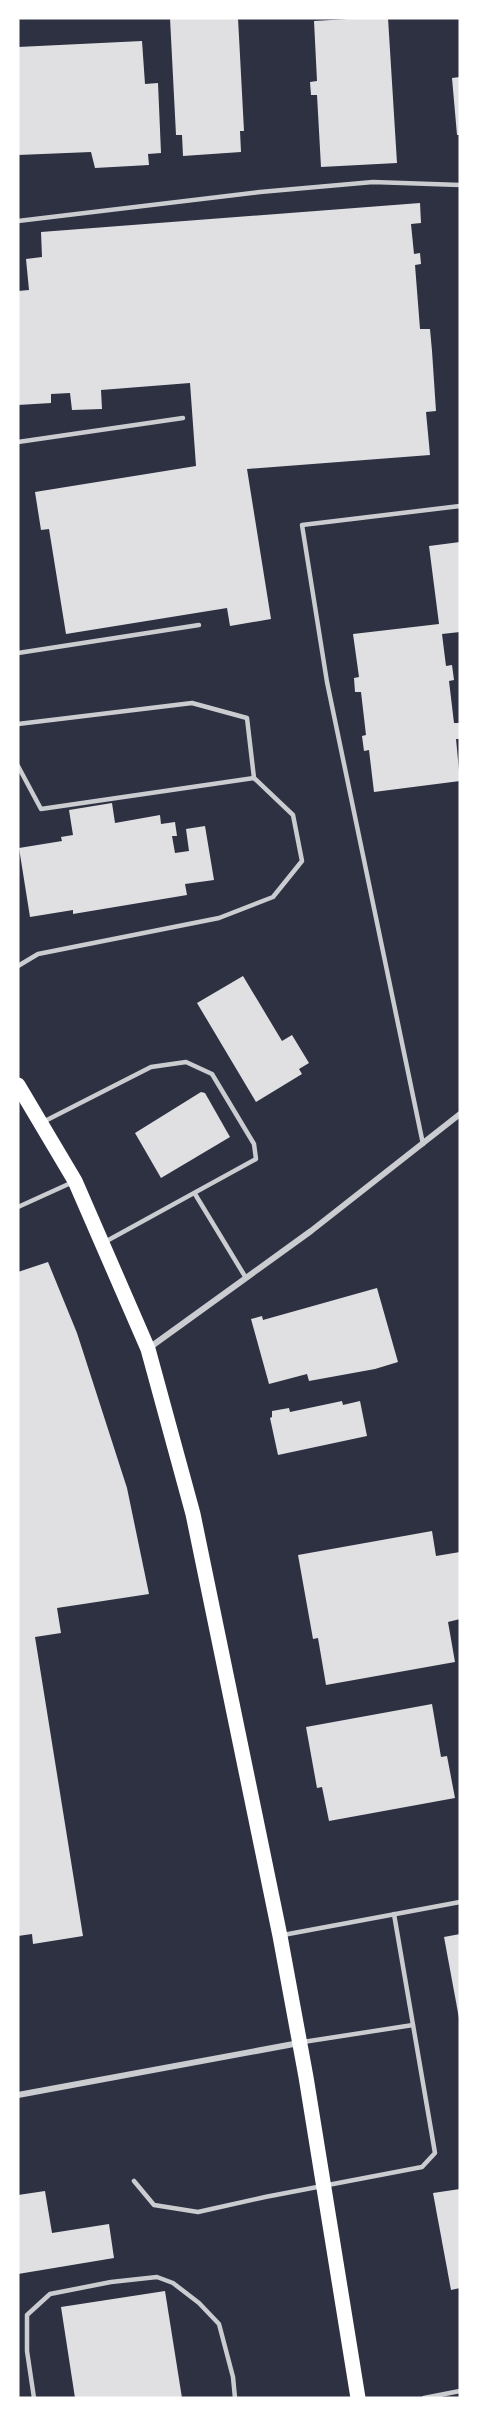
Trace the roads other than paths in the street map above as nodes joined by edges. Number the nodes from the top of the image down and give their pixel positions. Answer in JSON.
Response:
{"nodes":[{"id":1,"x":459,"y":186,"type":"edge"},
{"id":2,"x":18,"y":221,"type":"edge"},
{"id":3,"x":183,"y":418,"type":"dead end"},
{"id":4,"x":18,"y":442,"type":"edge"},
{"id":5,"x":460,"y":506,"type":"edge"},
{"id":6,"x":199,"y":625,"type":"dead end"},
{"id":7,"x":18,"y":653,"type":"edge"},
{"id":8,"x":18,"y":724,"type":"edge"},
{"id":9,"x":18,"y":766,"type":"edge"},
{"id":10,"x":254,"y":778,"type":"junction"},
{"id":11,"x":18,"y":966,"type":"edge"},
{"id":12,"x":18,"y":1085,"type":"edge"},
{"id":13,"x":460,"y":1114,"type":"edge"},
{"id":14,"x":40,"y":1123,"type":"junction"},
{"id":15,"x":423,"y":1144,"type":"junction"},
{"id":16,"x":75,"y":1181,"type":"junction"},
{"id":17,"x":195,"y":1194,"type":"junction"},
{"id":18,"x":18,"y":1207,"type":"edge"},
{"id":19,"x":103,"y":1243,"type":"junction"},
{"id":20,"x":246,"y":1278,"type":"junction"},
{"id":21,"x":148,"y":1349,"type":"junction"},
{"id":22,"x":460,"y":1902,"type":"edge"},
{"id":23,"x":394,"y":1914,"type":"junction"},
{"id":24,"x":280,"y":1936,"type":"junction"},
{"id":25,"x":413,"y":2025,"type":"junction"},
{"id":26,"x":300,"y":2042,"type":"junction"},
{"id":27,"x":18,"y":2095,"type":"edge"},
{"id":28,"x":134,"y":2181,"type":"dead end"},
{"id":29,"x":324,"y":2185,"type":"junction"},
{"id":30,"x":460,"y":2391,"type":"edge"},
{"id":31,"x":34,"y":2398,"type":"edge"},
{"id":32,"x":235,"y":2398,"type":"edge"},
{"id":33,"x":358,"y":2398,"type":"edge"},
{"id":34,"x":423,"y":2398,"type":"edge"}],
"edges":[{"from":1,"to":2,"type":"lane"},
{"from":3,"to":4,"type":"lane"},
{"from":5,"to":15,"type":"lane"},
{"from":6,"to":7,"type":"lane"},
{"from":8,"to":10,"type":"lane"},
{"from":9,"to":10,"type":"lane"},
{"from":10,"to":11,"type":"lane"},
{"from":12,"to":14,"type":"main road"},
{"from":13,"to":15,"type":"street"},
{"from":14,"to":16,"type":"main road"},
{"from":14,"to":17,"type":"lane"},
{"from":15,"to":20,"type":"street"},
{"from":16,"to":18,"type":"lane"},
{"from":16,"to":19,"type":"main road"},
{"from":17,"to":19,"type":"lane"},
{"from":17,"to":20,"type":"lane"},
{"from":19,"to":21,"type":"main road"},
{"from":20,"to":21,"type":"street"},
{"from":21,"to":24,"type":"main road"},
{"from":22,"to":23,"type":"lane"},
{"from":23,"to":24,"type":"lane"},
{"from":23,"to":25,"type":"lane"},
{"from":24,"to":26,"type":"main road"},
{"from":25,"to":26,"type":"lane"},
{"from":25,"to":29,"type":"lane"},
{"from":26,"to":27,"type":"street"},
{"from":26,"to":29,"type":"main road"},
{"from":28,"to":29,"type":"lane"},
{"from":29,"to":33,"type":"main road"},
{"from":30,"to":34,"type":"lane"},
{"from":31,"to":32,"type":"lane"}]}
